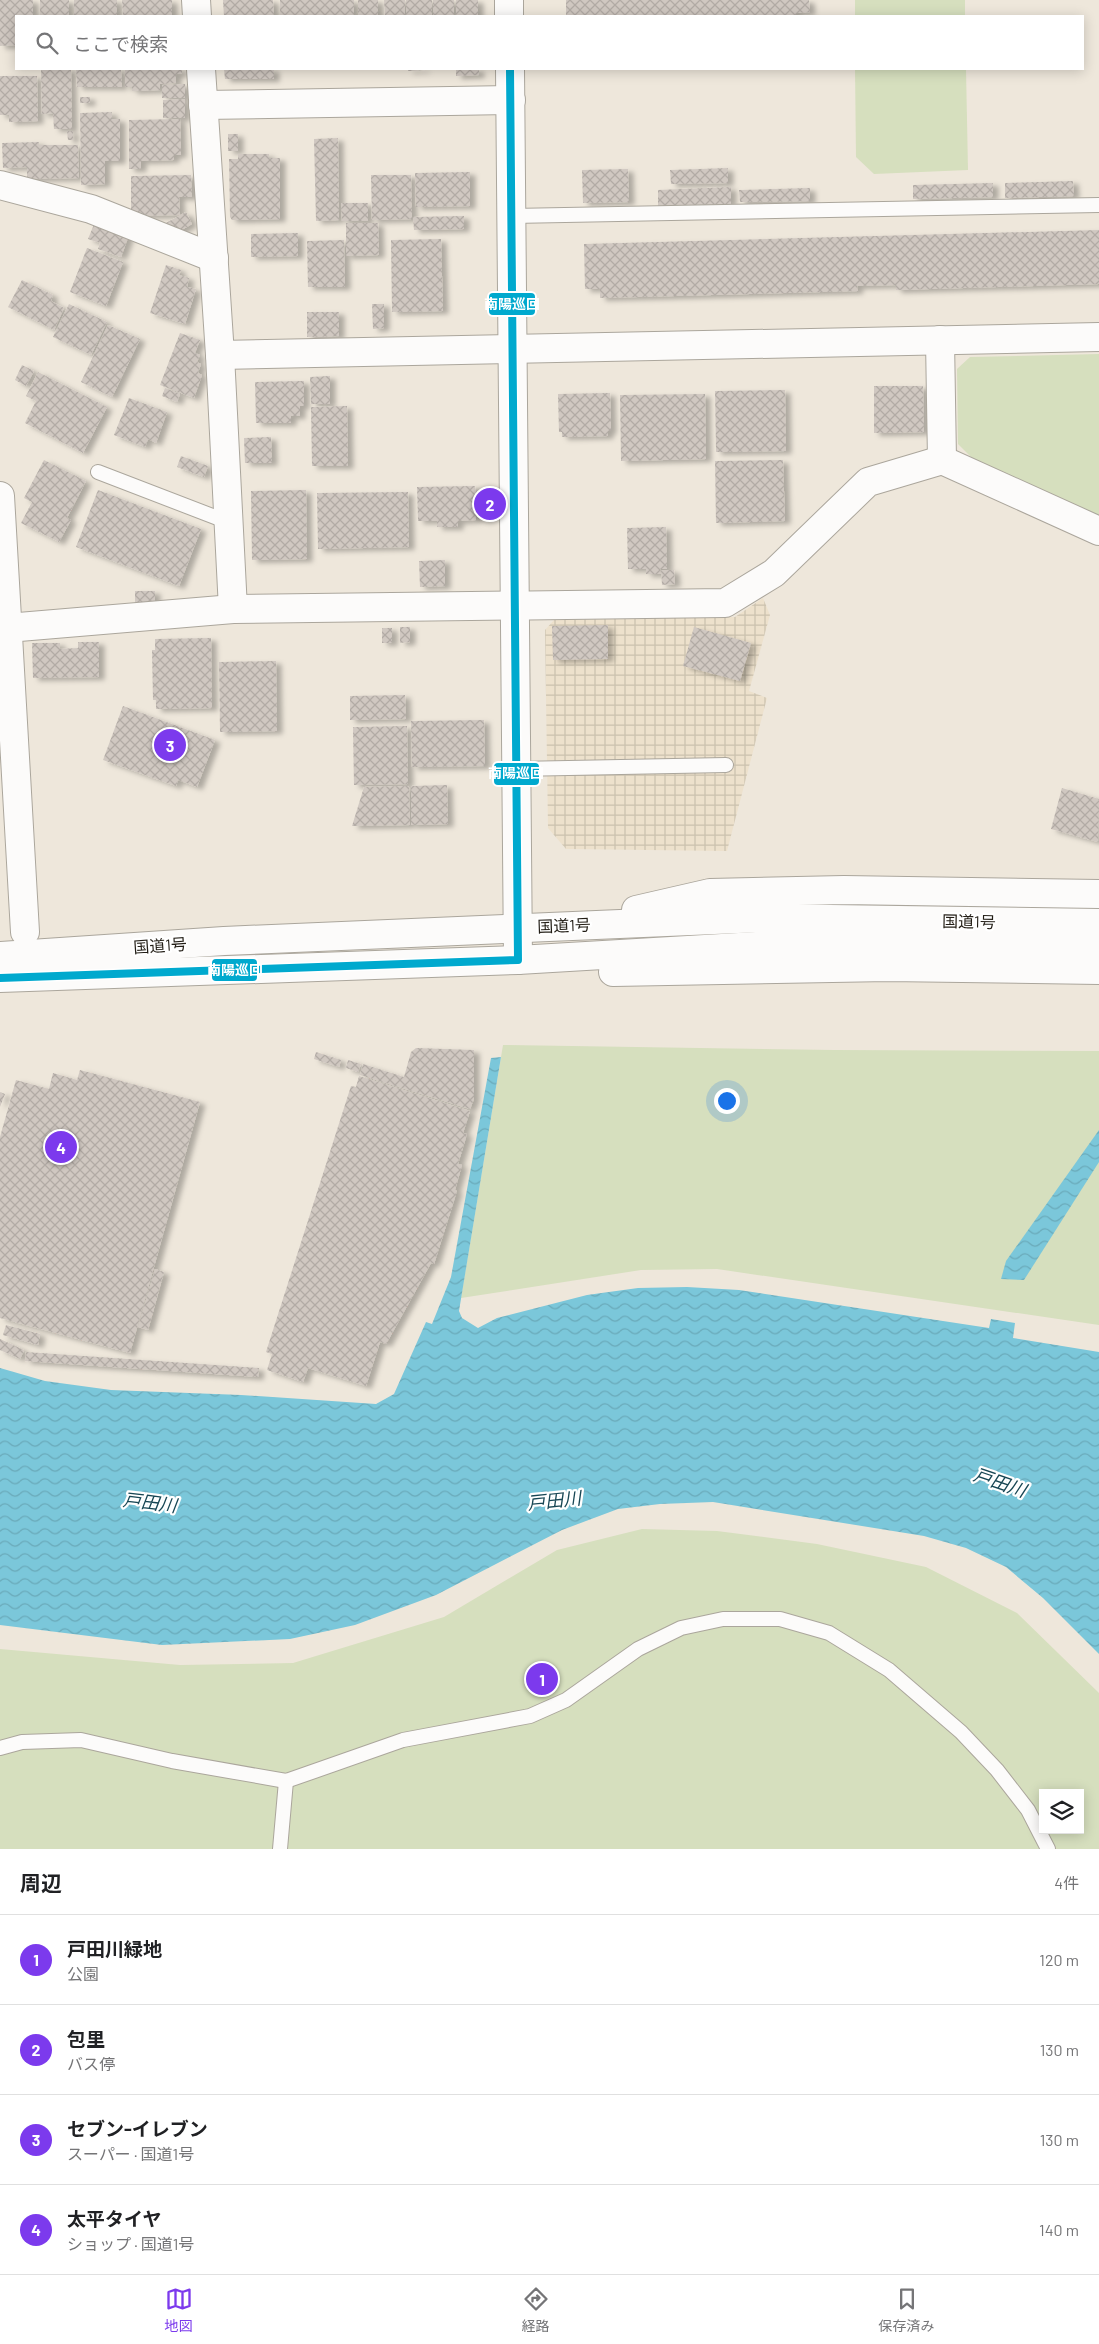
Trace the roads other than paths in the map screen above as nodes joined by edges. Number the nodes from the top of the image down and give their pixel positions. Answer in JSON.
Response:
{"nodes":[{"id":1,"x":196,"y":0,"type":"edge"},
{"id":2,"x":509,"y":0,"type":"edge"},
{"id":3,"x":197,"y":15,"type":"edge"},
{"id":4,"x":510,"y":15,"type":"edge"},
{"id":5,"x":201,"y":70,"type":"edge"},
{"id":6,"x":510,"y":70,"type":"edge"},
{"id":7,"x":511,"y":100,"type":"junction"},
{"id":8,"x":203,"y":105,"type":"junction"},
{"id":9,"x":0,"y":185,"type":"edge"},
{"id":10,"x":1099,"y":205,"type":"edge"},
{"id":11,"x":512,"y":216,"type":"junction"},
{"id":12,"x":214,"y":258,"type":"junction"},
{"id":13,"x":1099,"y":337,"type":"edge"},
{"id":14,"x":940,"y":340,"type":"junction"},
{"id":15,"x":514,"y":350,"type":"junction"},
{"id":16,"x":220,"y":355,"type":"junction"},
{"id":17,"x":942,"y":460,"type":"junction"},
{"id":18,"x":98,"y":472,"type":"dead end"},
{"id":19,"x":0,"y":496,"type":"edge"},
{"id":20,"x":228,"y":522,"type":"junction"},
{"id":21,"x":1099,"y":531,"type":"edge"},
{"id":22,"x":2,"y":581,"type":"edge"},
{"id":23,"x":515,"y":605,"type":"junction"},
{"id":24,"x":232,"y":609,"type":"junction"},
{"id":25,"x":7,"y":628,"type":"junction"},
{"id":26,"x":726,"y":765,"type":"dead end"},
{"id":27,"x":516,"y":769,"type":"junction"},
{"id":28,"x":1099,"y":894,"type":"edge"},
{"id":29,"x":1099,"y":923,"type":"edge"},
{"id":30,"x":576,"y":925,"type":"junction"},
{"id":31,"x":518,"y":927,"type":"junction"},
{"id":32,"x":25,"y":932,"type":"dead end"},
{"id":33,"x":789,"y":932,"type":"junction"},
{"id":34,"x":1099,"y":945,"type":"edge"},
{"id":35,"x":0,"y":956,"type":"edge"},
{"id":36,"x":518,"y":960,"type":"junction"},
{"id":37,"x":277,"y":969,"type":"junction"},
{"id":38,"x":1099,"y":970,"type":"edge"},
{"id":39,"x":0,"y":978,"type":"edge"},
{"id":40,"x":0,"y":1748,"type":"edge"},
{"id":41,"x":286,"y":1781,"type":"junction"},
{"id":42,"x":280,"y":1849,"type":"edge"},
{"id":43,"x":1048,"y":1849,"type":"edge"}],
"edges":[{"from":1,"to":3,"type":"main road"},
{"from":2,"to":4,"type":"main road"},
{"from":5,"to":8,"type":"main road"},
{"from":6,"to":7,"type":"main road"},
{"from":7,"to":8,"type":"main road"},
{"from":7,"to":11,"type":"main road"},
{"from":8,"to":12,"type":"main road"},
{"from":9,"to":12,"type":"main road"},
{"from":10,"to":11,"type":"lane"},
{"from":11,"to":15,"type":"main road"},
{"from":12,"to":16,"type":"main road"},
{"from":13,"to":14,"type":"main road"},
{"from":14,"to":15,"type":"main road"},
{"from":14,"to":17,"type":"main road"},
{"from":15,"to":16,"type":"main road"},
{"from":15,"to":23,"type":"main road"},
{"from":16,"to":20,"type":"main road"},
{"from":17,"to":21,"type":"main road"},
{"from":17,"to":23,"type":"main road"},
{"from":18,"to":20,"type":"lane"},
{"from":19,"to":22,"type":"main road"},
{"from":20,"to":24,"type":"main road"},
{"from":22,"to":25,"type":"main road"},
{"from":23,"to":24,"type":"main road"},
{"from":23,"to":27,"type":"main road"},
{"from":24,"to":25,"type":"main road"},
{"from":25,"to":32,"type":"main road"},
{"from":26,"to":27,"type":"lane"},
{"from":27,"to":31,"type":"main road"},
{"from":28,"to":30,"type":"main road"},
{"from":29,"to":33,"type":"main road","name":"国道1号"},
{"from":30,"to":31,"type":"main road","name":"国道1号"},
{"from":30,"to":33,"type":"main road","name":"国道1号"},
{"from":31,"to":35,"type":"main road","name":"国道1号"},
{"from":31,"to":36,"type":"main road"},
{"from":33,"to":34,"type":"main road","name":"国道1号"},
{"from":33,"to":36,"type":"main road","name":"国道1号"},
{"from":36,"to":37,"type":"main road","name":"国道1号"},
{"from":37,"to":38,"type":"main road"},
{"from":37,"to":39,"type":"main road","name":"国道1号"},
{"from":40,"to":41,"type":"lane"},
{"from":41,"to":42,"type":"lane"},
{"from":41,"to":43,"type":"lane"}]}
